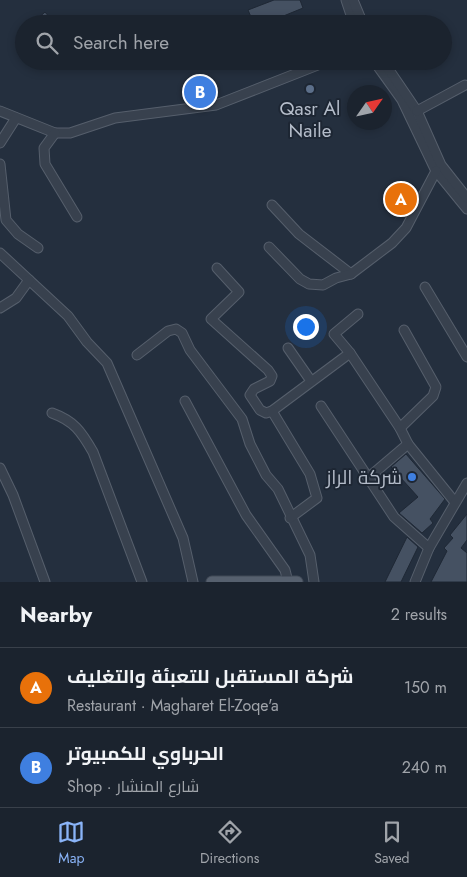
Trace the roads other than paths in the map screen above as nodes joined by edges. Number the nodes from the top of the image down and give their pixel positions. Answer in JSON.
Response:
{"nodes":[{"id":1,"x":346,"y":0,"type":"edge"},
{"id":2,"x":353,"y":0,"type":"edge"},
{"id":3,"x":351,"y":15,"type":"edge"},
{"id":4,"x":359,"y":15,"type":"edge"},
{"id":5,"x":305,"y":70,"type":"edge"},
{"id":6,"x":380,"y":70,"type":"edge"},
{"id":7,"x":389,"y":70,"type":"edge"},
{"id":8,"x":464,"y":85,"type":"dead end"},
{"id":9,"x":0,"y":111,"type":"edge"},
{"id":10,"x":417,"y":112,"type":"junction"},
{"id":11,"x":16,"y":118,"type":"junction"},
{"id":12,"x":55,"y":133,"type":"junction"},
{"id":13,"x":0,"y":143,"type":"edge"},
{"id":14,"x":0,"y":164,"type":"edge"},
{"id":15,"x":436,"y":171,"type":"junction"},
{"id":16,"x":467,"y":198,"type":"edge"},
{"id":17,"x":272,"y":205,"type":"dead end"},
{"id":18,"x":467,"y":209,"type":"edge"},
{"id":19,"x":77,"y":218,"type":"dead end"},
{"id":20,"x":269,"y":247,"type":"dead end"},
{"id":21,"x":38,"y":248,"type":"dead end"},
{"id":22,"x":0,"y":253,"type":"edge"},
{"id":23,"x":217,"y":268,"type":"dead end"},
{"id":24,"x":351,"y":274,"type":"junction"},
{"id":25,"x":29,"y":280,"type":"junction"},
{"id":26,"x":425,"y":288,"type":"dead end"},
{"id":27,"x":0,"y":308,"type":"edge"},
{"id":28,"x":358,"y":314,"type":"dead end"},
{"id":29,"x":404,"y":330,"type":"dead end"},
{"id":30,"x":288,"y":348,"type":"dead end"},
{"id":31,"x":350,"y":353,"type":"junction"},
{"id":32,"x":137,"y":355,"type":"dead end"},
{"id":33,"x":467,"y":357,"type":"edge"},
{"id":34,"x":311,"y":381,"type":"junction"},
{"id":35,"x":185,"y":401,"type":"dead end"},
{"id":36,"x":321,"y":406,"type":"dead end"},
{"id":37,"x":272,"y":411,"type":"junction"},
{"id":38,"x":52,"y":413,"type":"dead end"},
{"id":39,"x":400,"y":428,"type":"junction"},
{"id":40,"x":408,"y":444,"type":"junction"},
{"id":41,"x":0,"y":468,"type":"edge"},
{"id":42,"x":368,"y":478,"type":"junction"},
{"id":43,"x":467,"y":483,"type":"edge"},
{"id":44,"x":454,"y":501,"type":"junction"},
{"id":45,"x":290,"y":518,"type":"junction"},
{"id":46,"x":429,"y":548,"type":"junction"},
{"id":47,"x":45,"y":582,"type":"edge"},
{"id":48,"x":142,"y":582,"type":"edge"},
{"id":49,"x":193,"y":582,"type":"edge"},
{"id":50,"x":212,"y":582,"type":"edge"},
{"id":51,"x":288,"y":582,"type":"edge"},
{"id":52,"x":297,"y":582,"type":"edge"},
{"id":53,"x":314,"y":582,"type":"edge"},
{"id":54,"x":415,"y":582,"type":"edge"}],
"edges":[{"from":1,"to":3,"type":"street"},
{"from":2,"to":4,"type":"street"},
{"from":5,"to":12,"type":"street"},
{"from":6,"to":15,"type":"street"},
{"from":7,"to":10,"type":"street"},
{"from":8,"to":10,"type":"street"},
{"from":9,"to":11,"type":"street"},
{"from":10,"to":16,"type":"street"},
{"from":11,"to":12,"type":"street"},
{"from":11,"to":13,"type":"street"},
{"from":12,"to":19,"type":"street"},
{"from":14,"to":21,"type":"street"},
{"from":15,"to":18,"type":"street"},
{"from":15,"to":24,"type":"street"},
{"from":17,"to":24,"type":"street"},
{"from":20,"to":24,"type":"street"},
{"from":22,"to":25,"type":"street"},
{"from":23,"to":37,"type":"street"},
{"from":25,"to":27,"type":"street"},
{"from":25,"to":49,"type":"street"},
{"from":26,"to":33,"type":"street"},
{"from":28,"to":31,"type":"street"},
{"from":29,"to":39,"type":"street"},
{"from":30,"to":34,"type":"street"},
{"from":31,"to":34,"type":"street"},
{"from":31,"to":39,"type":"street"},
{"from":32,"to":45,"type":"street"},
{"from":34,"to":37,"type":"street"},
{"from":35,"to":51,"type":"street"},
{"from":36,"to":42,"type":"street"},
{"from":37,"to":45,"type":"street"},
{"from":38,"to":48,"type":"street"},
{"from":39,"to":40,"type":"street"},
{"from":40,"to":42,"type":"street"},
{"from":40,"to":44,"type":"street"},
{"from":41,"to":47,"type":"street"},
{"from":42,"to":46,"type":"street"},
{"from":43,"to":44,"type":"street"},
{"from":44,"to":46,"type":"street"},
{"from":45,"to":53,"type":"street"},
{"from":46,"to":54,"type":"street"},
{"from":50,"to":51,"type":"main road"},
{"from":51,"to":52,"type":"main road"}]}
